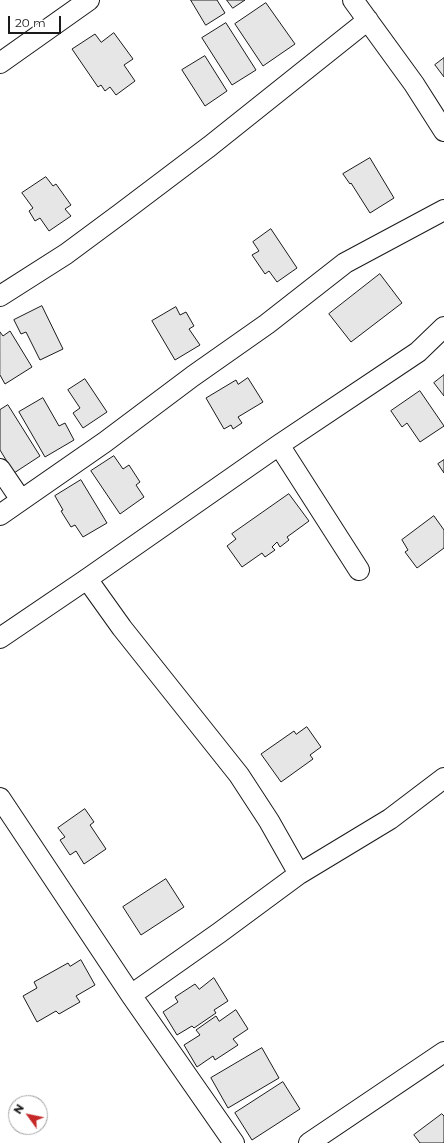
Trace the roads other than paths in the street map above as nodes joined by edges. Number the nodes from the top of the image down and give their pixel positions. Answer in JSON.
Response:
{"nodes":[{"id":1,"x":89,"y":0,"type":"edge"},
{"id":2,"x":353,"y":0,"type":"edge"},
{"id":3,"x":368,"y":20,"type":"junction"},
{"id":4,"x":0,"y":63,"type":"edge"},
{"id":5,"x":444,"y":131,"type":"edge"},
{"id":6,"x":444,"y":210,"type":"edge"},
{"id":7,"x":0,"y":296,"type":"edge"},
{"id":8,"x":444,"y":327,"type":"edge"},
{"id":9,"x":279,"y":445,"type":"junction"},
{"id":10,"x":0,"y":469,"type":"edge"},
{"id":11,"x":21,"y":500,"type":"junction"},
{"id":12,"x":0,"y":515,"type":"edge"},
{"id":13,"x":359,"y":570,"type":"dead end"},
{"id":14,"x":87,"y":580,"type":"junction"},
{"id":15,"x":0,"y":638,"type":"edge"},
{"id":16,"x":444,"y":778,"type":"edge"},
{"id":17,"x":0,"y":798,"type":"edge"},
{"id":18,"x":299,"y":874,"type":"junction"},
{"id":19,"x":131,"y":995,"type":"junction"},
{"id":20,"x":444,"y":1052,"type":"edge"},
{"id":21,"x":234,"y":1143,"type":"edge"},
{"id":22,"x":309,"y":1143,"type":"edge"}],
"edges":[{"from":1,"to":4,"type":"street"},
{"from":2,"to":3,"type":"street"},
{"from":3,"to":5,"type":"street"},
{"from":3,"to":7,"type":"street"},
{"from":6,"to":11,"type":"street"},
{"from":8,"to":9,"type":"street"},
{"from":9,"to":13,"type":"street"},
{"from":9,"to":14,"type":"street"},
{"from":10,"to":11,"type":"street"},
{"from":11,"to":12,"type":"street"},
{"from":14,"to":15,"type":"street"},
{"from":14,"to":18,"type":"street"},
{"from":16,"to":18,"type":"street"},
{"from":17,"to":19,"type":"street"},
{"from":18,"to":19,"type":"street"},
{"from":19,"to":21,"type":"street"},
{"from":20,"to":22,"type":"street"}]}
